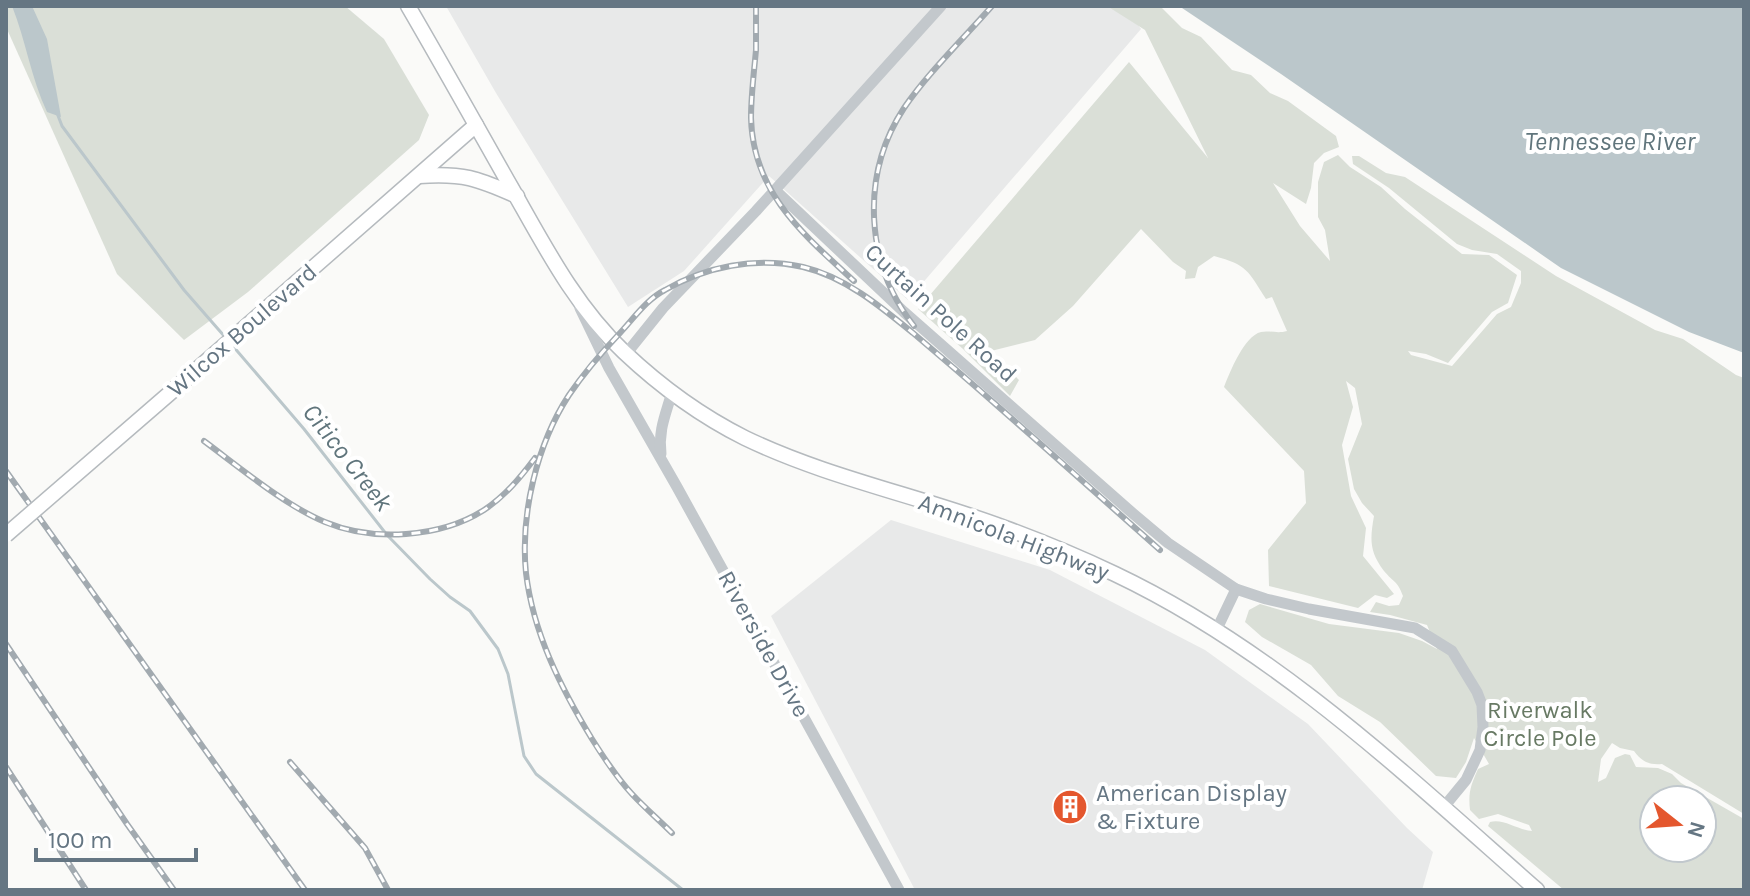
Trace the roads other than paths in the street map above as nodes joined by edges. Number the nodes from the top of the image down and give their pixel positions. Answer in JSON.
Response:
{"nodes":[{"id":1,"x":408,"y":6,"type":"edge"},
{"id":2,"x":941,"y":6,"type":"edge"},
{"id":3,"x":476,"y":125,"type":"junction"},
{"id":4,"x":419,"y":176,"type":"junction"},
{"id":5,"x":775,"y":190,"type":"junction"},
{"id":6,"x":517,"y":196,"type":"junction"},
{"id":7,"x":573,"y":293,"type":"junction"},
{"id":8,"x":626,"y":354,"type":"junction"},
{"id":9,"x":672,"y":392,"type":"junction"},
{"id":10,"x":661,"y":458,"type":"junction"},
{"id":11,"x":6,"y":535,"type":"edge"},
{"id":12,"x":1236,"y":589,"type":"junction"},
{"id":13,"x":1216,"y":631,"type":"junction"},
{"id":14,"x":1443,"y":808,"type":"junction"},
{"id":15,"x":899,"y":890,"type":"edge"},
{"id":16,"x":1537,"y":890,"type":"edge"}],
"edges":[{"from":1,"to":3,"type":"main road"},
{"from":2,"to":5,"type":"street"},
{"from":3,"to":4,"type":"main road","name":"Wilcox Boulevard"},
{"from":3,"to":6,"type":"main road"},
{"from":4,"to":6,"type":"main road"},
{"from":4,"to":11,"type":"main road","name":"Wilcox Boulevard","bridge":true},
{"from":5,"to":8,"type":"street"},
{"from":5,"to":12,"type":"street","name":"Curtain Pole Road"},
{"from":6,"to":7,"type":"main road"},
{"from":7,"to":8,"type":"main road"},
{"from":7,"to":10,"type":"street","name":"Riverside Drive"},
{"from":8,"to":9,"type":"main road","name":"Amnicola Highway"},
{"from":9,"to":10,"type":"street"},
{"from":9,"to":13,"type":"main road","name":"Amnicola Highway"},
{"from":10,"to":15,"type":"street","name":"Riverside Drive"},
{"from":12,"to":13,"type":"street"},
{"from":12,"to":14,"type":"street","name":"Curtain Pole Road"},
{"from":13,"to":14,"type":"main road","name":"Amnicola Highway"},
{"from":14,"to":16,"type":"main road","name":"Amnicola Highway"}]}
